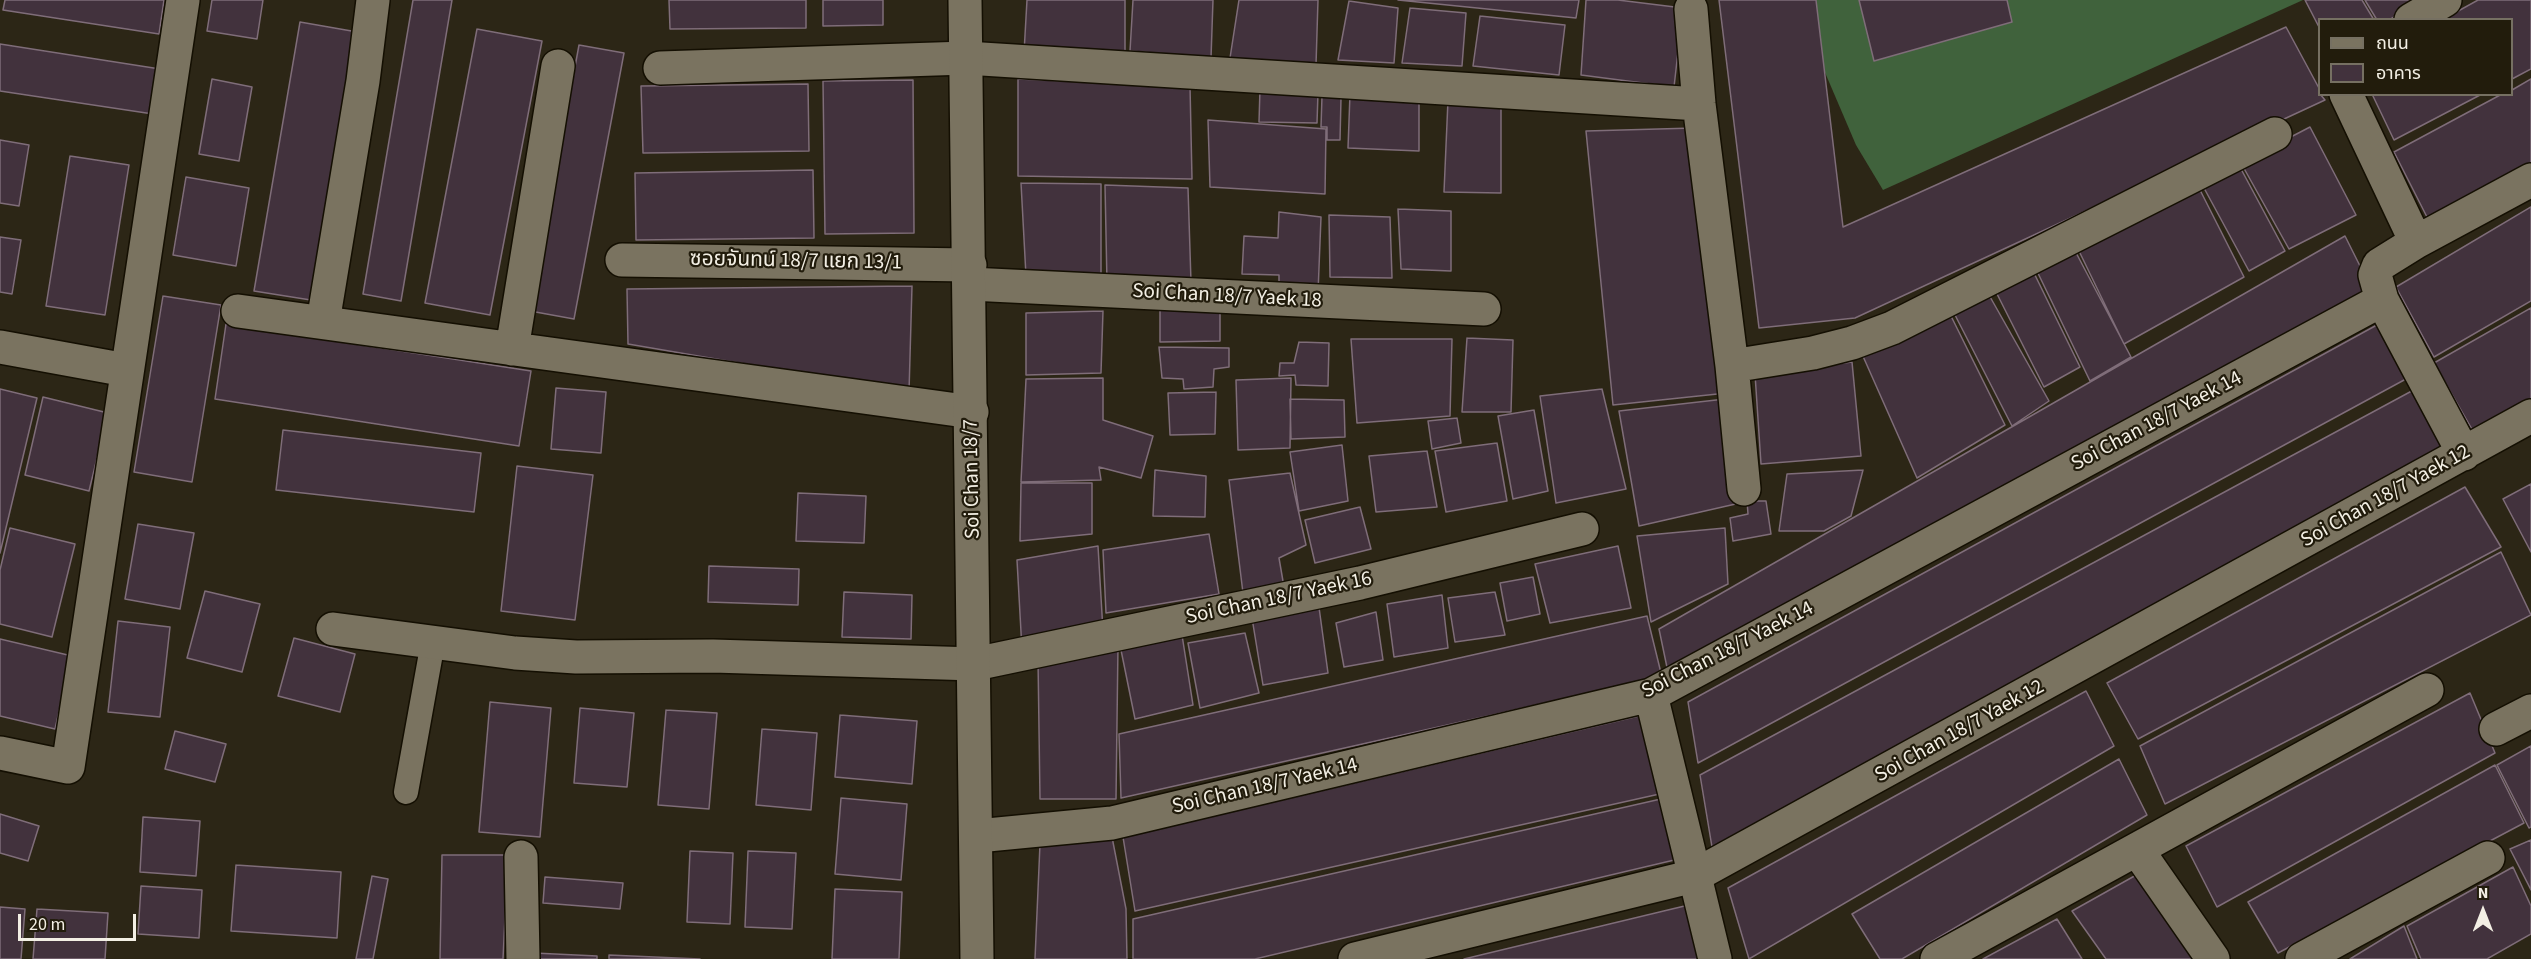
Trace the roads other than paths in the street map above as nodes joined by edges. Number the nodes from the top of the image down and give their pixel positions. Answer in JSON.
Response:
{"nodes":[{"id":1,"x":183,"y":0,"type":"edge"},
{"id":2,"x":373,"y":0,"type":"edge"},
{"id":3,"x":965,"y":0,"type":"edge"},
{"id":4,"x":2445,"y":0,"type":"edge"},
{"id":5,"x":1691,"y":9,"type":"dead end"},
{"id":6,"x":2414,"y":18,"type":"edge"},
{"id":7,"x":966,"y":58,"type":"junction"},
{"id":8,"x":558,"y":66,"type":"dead end"},
{"id":9,"x":660,"y":68,"type":"dead end"},
{"id":10,"x":2347,"y":96,"type":"edge"},
{"id":11,"x":1699,"y":104,"type":"junction"},
{"id":12,"x":2275,"y":134,"type":"dead end"},
{"id":13,"x":2531,"y":180,"type":"edge"},
{"id":14,"x":2416,"y":242,"type":"junction"},
{"id":15,"x":622,"y":260,"type":"dead end"},
{"id":16,"x":970,"y":274,"type":"junction"},
{"id":17,"x":2382,"y":300,"type":"junction"},
{"id":18,"x":1484,"y":309,"type":"dead end"},
{"id":19,"x":238,"y":311,"type":"dead end"},
{"id":20,"x":323,"y":322,"type":"junction"},
{"id":21,"x":0,"y":347,"type":"edge"},
{"id":22,"x":512,"y":349,"type":"junction"},
{"id":23,"x":1732,"y":366,"type":"junction"},
{"id":24,"x":126,"y":370,"type":"junction"},
{"id":25,"x":972,"y":412,"type":"junction"},
{"id":26,"x":2531,"y":416,"type":"edge"},
{"id":27,"x":2464,"y":454,"type":"junction"},
{"id":28,"x":1744,"y":489,"type":"dead end"},
{"id":29,"x":1582,"y":529,"type":"dead end"},
{"id":30,"x":333,"y":629,"type":"dead end"},
{"id":31,"x":433,"y":642,"type":"junction"},
{"id":32,"x":975,"y":664,"type":"junction"},
{"id":33,"x":2427,"y":690,"type":"dead end"},
{"id":34,"x":1651,"y":695,"type":"junction"},
{"id":35,"x":2531,"y":711,"type":"edge"},
{"id":36,"x":2496,"y":729,"type":"dead end"},
{"id":37,"x":0,"y":753,"type":"edge"},
{"id":38,"x":406,"y":792,"type":"dead end"},
{"id":39,"x":977,"y":836,"type":"junction"},
{"id":40,"x":2138,"y":851,"type":"junction"},
{"id":41,"x":521,"y":857,"type":"dead end"},
{"id":42,"x":2488,"y":858,"type":"dead end"},
{"id":43,"x":1694,"y":876,"type":"junction"},
{"id":44,"x":523,"y":959,"type":"edge"},
{"id":45,"x":977,"y":959,"type":"edge"},
{"id":46,"x":1355,"y":959,"type":"edge"},
{"id":47,"x":1715,"y":959,"type":"edge"},
{"id":48,"x":1937,"y":959,"type":"edge"},
{"id":49,"x":2213,"y":959,"type":"edge"},
{"id":50,"x":2302,"y":959,"type":"edge"}],
"edges":[{"from":1,"to":24,"type":"street"},
{"from":2,"to":20,"type":"street"},
{"from":3,"to":7,"type":"street","name":"Soi Chan 18/7"},
{"from":4,"to":6,"type":"street"},
{"from":5,"to":11,"type":"street"},
{"from":7,"to":9,"type":"street"},
{"from":7,"to":11,"type":"street"},
{"from":7,"to":16,"type":"street","name":"Soi Chan 18/7"},
{"from":8,"to":22,"type":"street"},
{"from":10,"to":14,"type":"street"},
{"from":11,"to":23,"type":"street"},
{"from":12,"to":23,"type":"street"},
{"from":13,"to":14,"type":"street"},
{"from":14,"to":17,"type":"street"},
{"from":15,"to":16,"type":"street","name":"ซอยจันทน์ 18/7 แยก 13/1"},
{"from":16,"to":18,"type":"street","name":"Soi Chan 18/7 Yaek 18"},
{"from":16,"to":25,"type":"street","name":"Soi Chan 18/7"},
{"from":17,"to":27,"type":"street"},
{"from":17,"to":34,"type":"street","name":"Soi Chan 18/7 Yaek 14"},
{"from":19,"to":20,"type":"street"},
{"from":20,"to":22,"type":"street"},
{"from":21,"to":24,"type":"street"},
{"from":22,"to":25,"type":"street"},
{"from":23,"to":28,"type":"street"},
{"from":24,"to":37,"type":"street"},
{"from":25,"to":32,"type":"street","name":"Soi Chan 18/7"},
{"from":26,"to":27,"type":"street","name":"Soi Chan 18/7 Yaek 12"},
{"from":27,"to":43,"type":"street","name":"Soi Chan 18/7 Yaek 12"},
{"from":29,"to":32,"type":"street","name":"Soi Chan 18/7 Yaek 16"},
{"from":30,"to":31,"type":"street","name":"Soi Chan 18/7 Yaek 16"},
{"from":31,"to":32,"type":"street","name":"Soi Chan 18/7 Yaek 16"},
{"from":31,"to":38,"type":"lane"},
{"from":32,"to":39,"type":"street","name":"Soi Chan 18/7"},
{"from":33,"to":40,"type":"street"},
{"from":34,"to":39,"type":"street","name":"Soi Chan 18/7 Yaek 14"},
{"from":34,"to":43,"type":"street"},
{"from":35,"to":36,"type":"street"},
{"from":39,"to":45,"type":"street","name":"Soi Chan 18/7"},
{"from":40,"to":48,"type":"street"},
{"from":40,"to":49,"type":"street"},
{"from":41,"to":44,"type":"street"},
{"from":42,"to":50,"type":"street"},
{"from":43,"to":46,"type":"street","name":"Soi Chan 18/7 Yaek 12"},
{"from":43,"to":47,"type":"street"}]}
